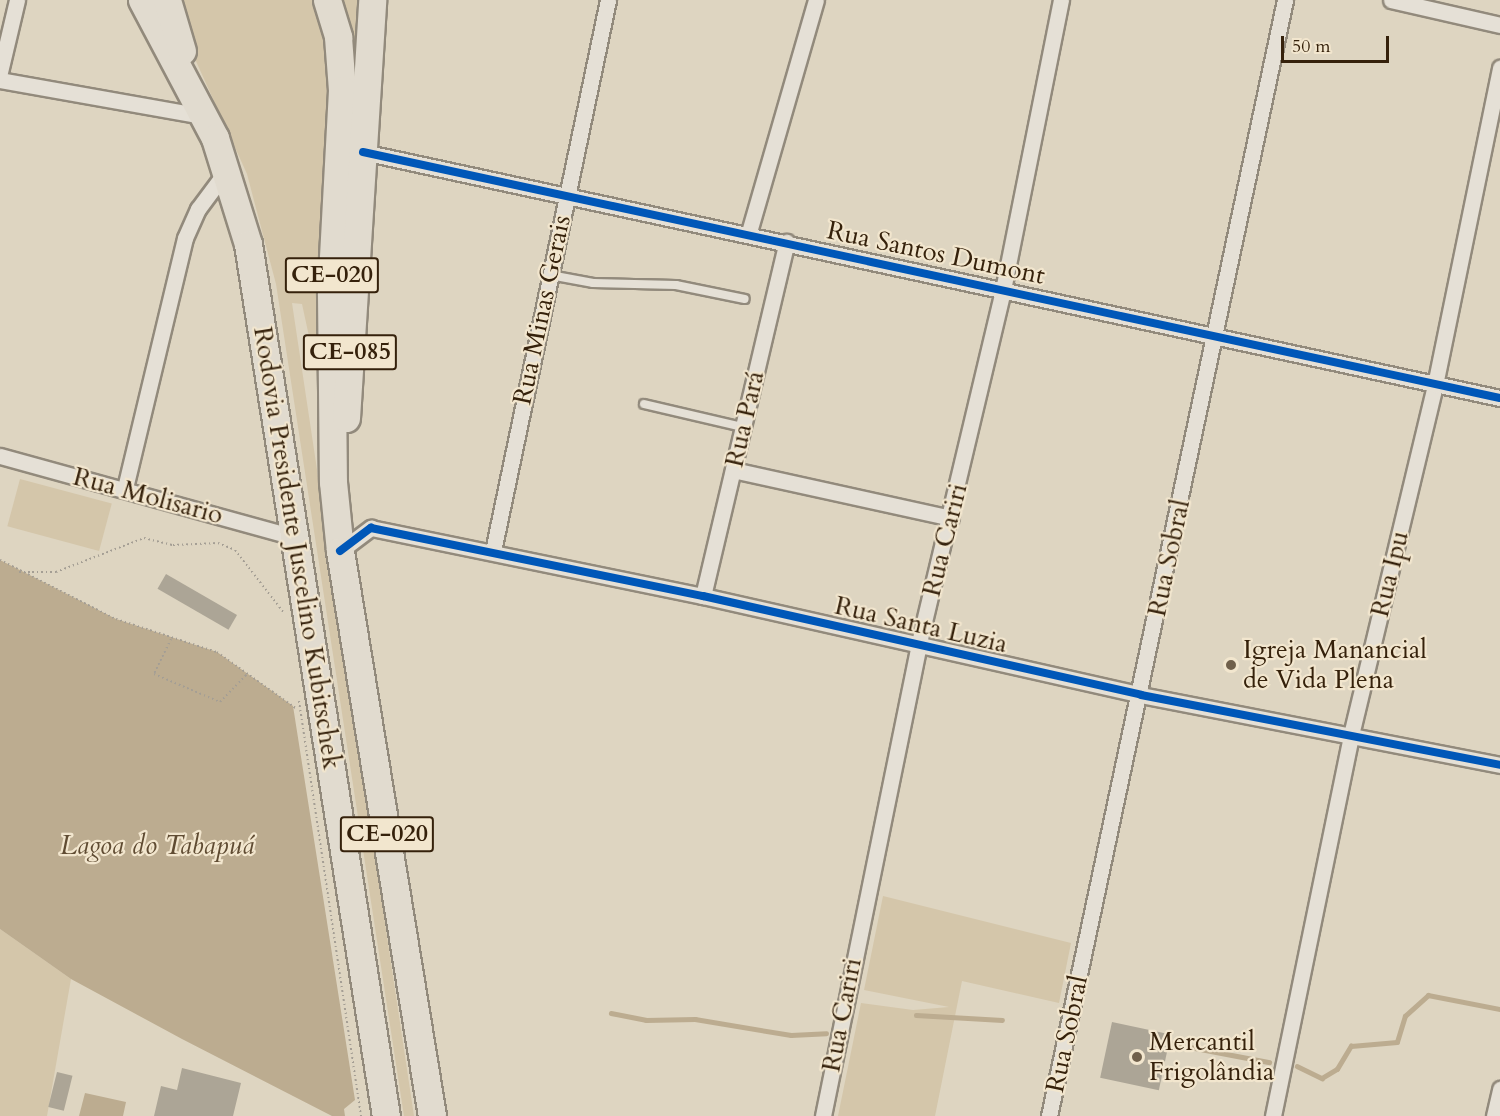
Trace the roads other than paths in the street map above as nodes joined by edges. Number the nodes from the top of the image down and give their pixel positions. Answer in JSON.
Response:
{"nodes":[{"id":1,"x":17,"y":0,"type":"edge"},
{"id":2,"x":142,"y":0,"type":"edge"},
{"id":3,"x":167,"y":0,"type":"edge"},
{"id":4,"x":327,"y":0,"type":"edge"},
{"id":5,"x":372,"y":0,"type":"edge"},
{"id":6,"x":608,"y":0,"type":"edge"},
{"id":7,"x":816,"y":0,"type":"edge"},
{"id":8,"x":1060,"y":0,"type":"edge"},
{"id":9,"x":1285,"y":0,"type":"edge"},
{"id":10,"x":1391,"y":0,"type":"edge"},
{"id":11,"x":1500,"y":25,"type":"edge"},
{"id":12,"x":1500,"y":68,"type":"edge"},
{"id":13,"x":0,"y":72,"type":"edge"},
{"id":14,"x":0,"y":80,"type":"edge"},
{"id":15,"x":200,"y":111,"type":"junction"},
{"id":16,"x":1494,"y":134,"type":"edge"},
{"id":17,"x":363,"y":152,"type":"junction"},
{"id":18,"x":227,"y":170,"type":"junction"},
{"id":19,"x":567,"y":196,"type":"junction"},
{"id":20,"x":749,"y":232,"type":"junction"},
{"id":21,"x":788,"y":242,"type":"junction"},
{"id":22,"x":549,"y":275,"type":"junction"},
{"id":23,"x":1003,"y":290,"type":"junction"},
{"id":24,"x":745,"y":299,"type":"dead end"},
{"id":25,"x":1215,"y":335,"type":"junction"},
{"id":26,"x":1435,"y":385,"type":"junction"},
{"id":27,"x":1500,"y":398,"type":"edge"},
{"id":28,"x":644,"y":404,"type":"dead end"},
{"id":29,"x":743,"y":427,"type":"junction"},
{"id":30,"x":0,"y":456,"type":"edge"},
{"id":31,"x":733,"y":470,"type":"junction"},
{"id":32,"x":125,"y":488,"type":"junction"},
{"id":33,"x":951,"y":518,"type":"junction"},
{"id":34,"x":294,"y":537,"type":"junction"},
{"id":35,"x":340,"y":551,"type":"junction"},
{"id":36,"x":493,"y":551,"type":"junction"},
{"id":37,"x":703,"y":596,"type":"junction"},
{"id":38,"x":918,"y":647,"type":"junction"},
{"id":39,"x":1141,"y":695,"type":"junction"},
{"id":40,"x":1351,"y":735,"type":"junction"},
{"id":41,"x":1500,"y":765,"type":"edge"},
{"id":42,"x":378,"y":1077,"type":"junction"},
{"id":43,"x":1500,"y":1089,"type":"edge"},
{"id":44,"x":367,"y":1107,"type":"edge"},
{"id":45,"x":386,"y":1116,"type":"edge"},
{"id":46,"x":432,"y":1116,"type":"edge"},
{"id":47,"x":823,"y":1116,"type":"edge"},
{"id":48,"x":1049,"y":1116,"type":"edge"},
{"id":49,"x":1274,"y":1116,"type":"edge"},
{"id":50,"x":1494,"y":1116,"type":"edge"}],
"edges":[{"from":1,"to":13,"type":"street"},
{"from":2,"to":15,"type":"highway","name":"Rodovia Presidente Juscelino Kubitschek","number":"CE-020"},
{"from":3,"to":15,"type":"highway"},
{"from":4,"to":35,"type":"highway","name":"Rodovia Presidente Juscelino Kubitschek","number":"CE-020"},
{"from":5,"to":17,"type":"highway","number":"CE-085"},
{"from":6,"to":19,"type":"street","name":"Rua Minas Gerais"},
{"from":7,"to":20,"type":"street"},
{"from":8,"to":23,"type":"street","name":"Rua Cariri"},
{"from":9,"to":25,"type":"street","name":"Rua Sobral"},
{"from":10,"to":11,"type":"street"},
{"from":12,"to":16,"type":"street","name":"Rua Ipu"},
{"from":14,"to":15,"type":"street"},
{"from":15,"to":18,"type":"highway","name":"Rodovia Presidente Juscelino Kubitschek","number":"CE-020"},
{"from":16,"to":26,"type":"street","name":"Rua Ipu"},
{"from":17,"to":19,"type":"street","name":"Rua Santos Dumont"},
{"from":17,"to":35,"type":"highway","number":"CE-085"},
{"from":18,"to":32,"type":"street"},
{"from":18,"to":34,"type":"highway","name":"Rodovia Presidente Juscelino Kubitschek","number":"CE-020"},
{"from":19,"to":20,"type":"street","name":"Rua Santos Dumont"},
{"from":19,"to":22,"type":"street","name":"Rua Minas Gerais"},
{"from":20,"to":21,"type":"street","name":"Rua Santos Dumont"},
{"from":21,"to":23,"type":"street","name":"Rua Santos Dumont"},
{"from":21,"to":29,"type":"street","name":"Rua Pará"},
{"from":22,"to":24,"type":"lane"},
{"from":22,"to":36,"type":"street","name":"Rua Minas Gerais"},
{"from":23,"to":25,"type":"street","name":"Rua Santos Dumont"},
{"from":23,"to":33,"type":"street","name":"Rua Cariri"},
{"from":25,"to":26,"type":"street","name":"Rua Santos Dumont"},
{"from":25,"to":39,"type":"street","name":"Rua Sobral"},
{"from":26,"to":27,"type":"street","name":"Rua Santos Dumont"},
{"from":26,"to":40,"type":"street","name":"Rua Ipu"},
{"from":28,"to":29,"type":"lane"},
{"from":29,"to":31,"type":"street","name":"Rua Pará"},
{"from":30,"to":32,"type":"street","name":"Rua Molisario"},
{"from":31,"to":33,"type":"street"},
{"from":31,"to":37,"type":"street","name":"Rua Pará"},
{"from":32,"to":34,"type":"street","name":"Rua Molisario"},
{"from":33,"to":38,"type":"street","name":"Rua Cariri"},
{"from":34,"to":42,"type":"highway","name":"Rodovia Presidente Juscelino Kubitschek","number":"CE-020"},
{"from":35,"to":36,"type":"street","name":"Rua Santa Luzia"},
{"from":35,"to":46,"type":"highway","name":"Rodovia Presidente Juscelino Kubitschek","number":"CE-020"},
{"from":36,"to":37,"type":"street","name":"Rua Santa Luzia"},
{"from":37,"to":38,"type":"street","name":"Rua Santa Luzia"},
{"from":38,"to":39,"type":"street","name":"Rua Santa Luzia"},
{"from":38,"to":47,"type":"street","name":"Rua Cariri"},
{"from":39,"to":40,"type":"street","name":"Rua Santa Luzia"},
{"from":39,"to":48,"type":"street","name":"Rua Sobral"},
{"from":40,"to":41,"type":"street","name":"Rua Santa Luzia"},
{"from":40,"to":49,"type":"street","name":"Rua Ipu"},
{"from":42,"to":44,"type":"highway"},
{"from":42,"to":45,"type":"highway","name":"Rodovia Presidente Juscelino Kubitschek","number":"CE-020"},
{"from":43,"to":50,"type":"street"}]}
